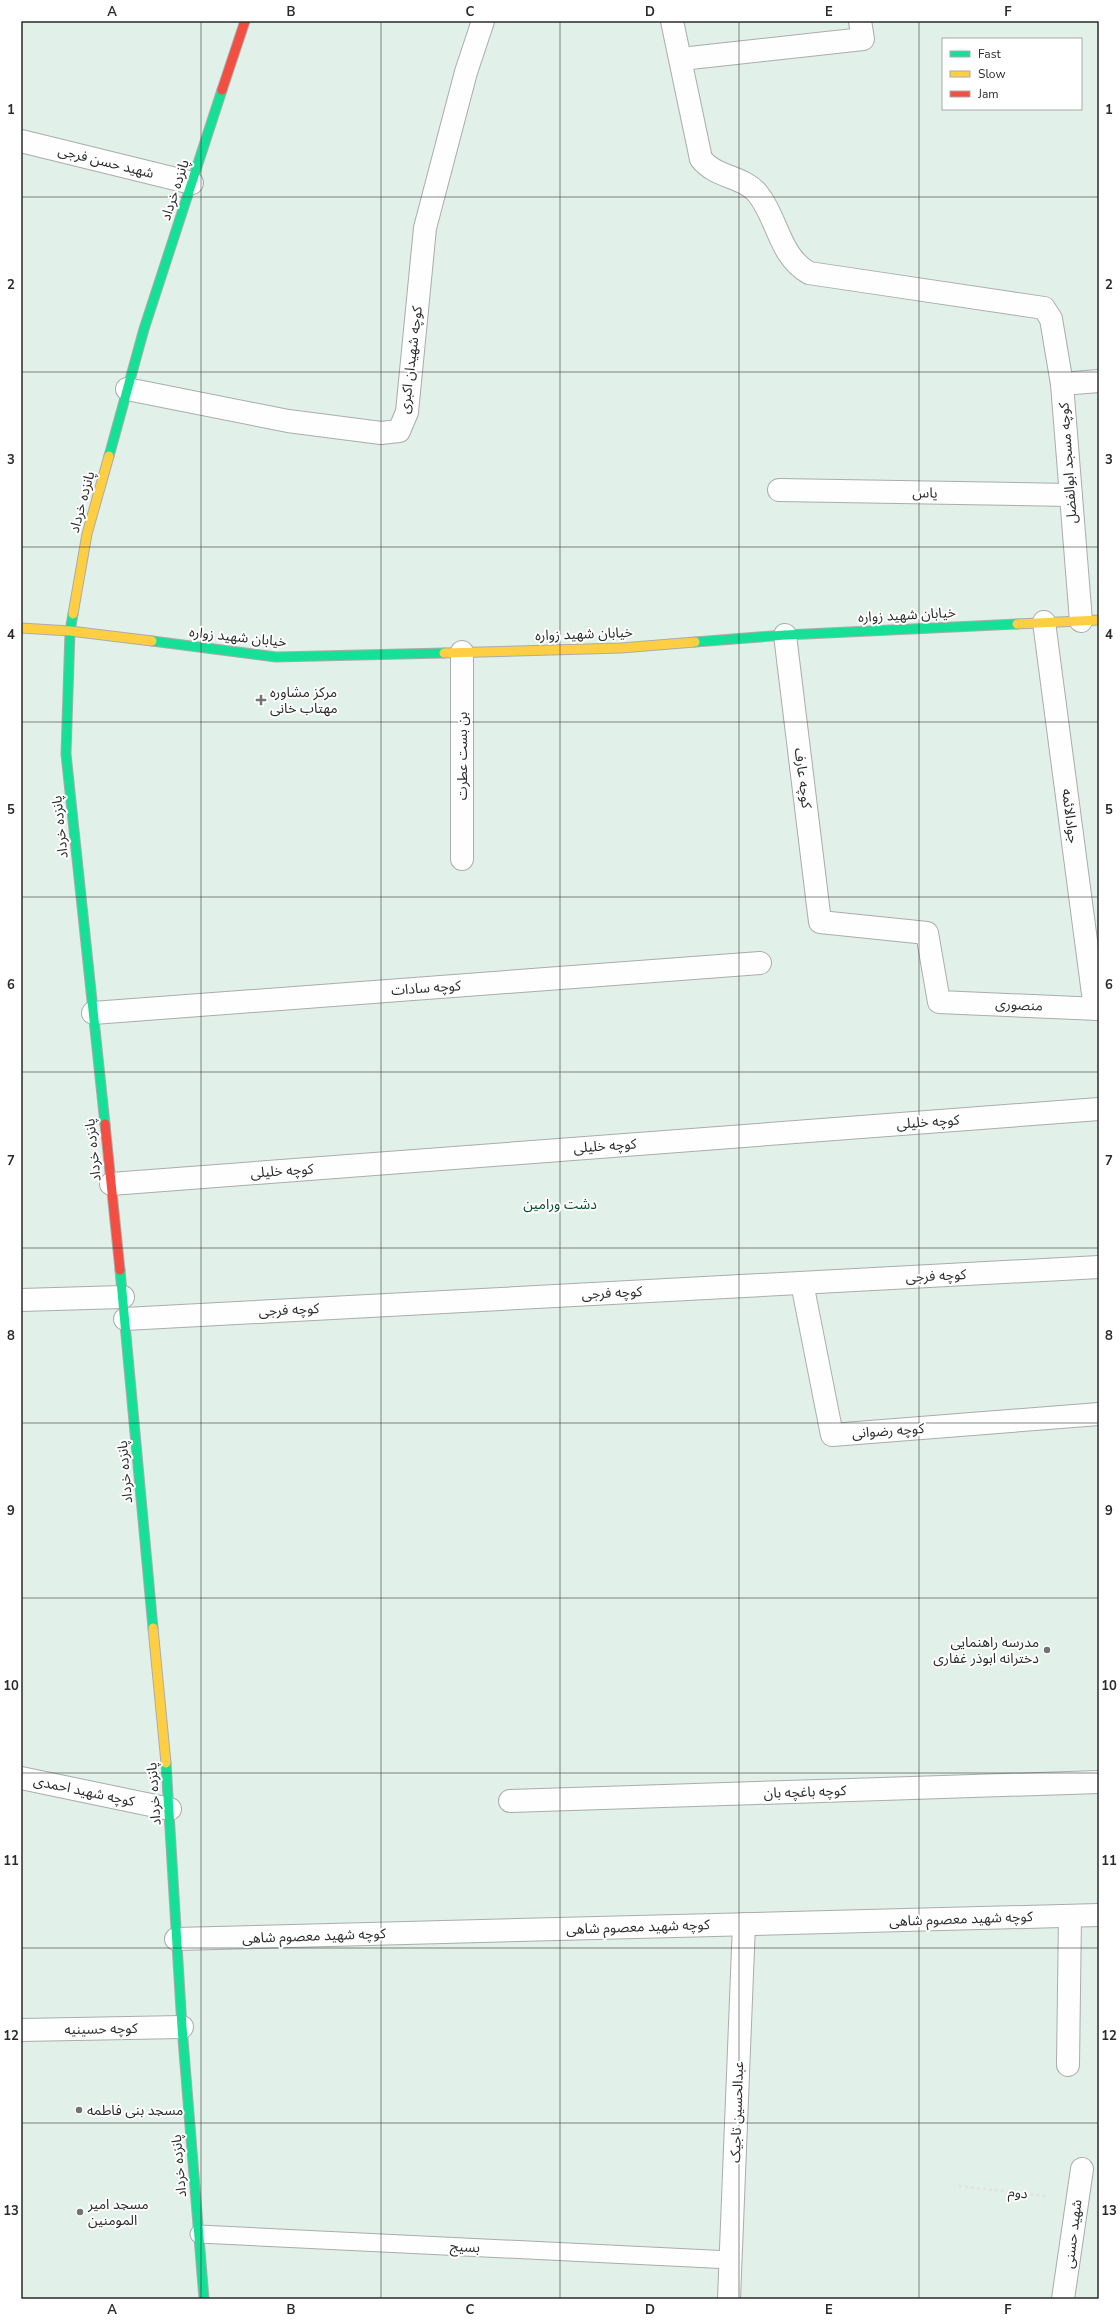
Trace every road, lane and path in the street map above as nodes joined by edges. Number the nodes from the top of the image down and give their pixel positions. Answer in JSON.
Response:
{"nodes":[{"id":1,"x":245,"y":21,"type":"edge"},
{"id":2,"x":483,"y":21,"type":"edge"},
{"id":3,"x":672,"y":21,"type":"edge"},
{"id":4,"x":860,"y":21,"type":"edge"},
{"id":5,"x":681,"y":59,"type":"junction"},
{"id":6,"x":21,"y":141,"type":"edge"},
{"id":7,"x":192,"y":183,"type":"junction"},
{"id":8,"x":1099,"y":380,"type":"edge"},
{"id":9,"x":1062,"y":384,"type":"junction"},
{"id":10,"x":127,"y":389,"type":"junction"},
{"id":11,"x":779,"y":490,"type":"dead end"},
{"id":12,"x":1070,"y":495,"type":"junction"},
{"id":13,"x":1090,"y":620,"type":"edge"},
{"id":14,"x":1044,"y":622,"type":"junction"},
{"id":15,"x":21,"y":628,"type":"edge"},
{"id":16,"x":70,"y":630,"type":"junction"},
{"id":17,"x":785,"y":635,"type":"junction"},
{"id":18,"x":462,"y":652,"type":"junction"},
{"id":19,"x":462,"y":859,"type":"dead end"},
{"id":20,"x":760,"y":963,"type":"dead end"},
{"id":21,"x":939,"y":1002,"type":"joint"},
{"id":22,"x":1097,"y":1009,"type":"edge"},
{"id":23,"x":93,"y":1013,"type":"junction"},
{"id":24,"x":1099,"y":1109,"type":"edge"},
{"id":25,"x":111,"y":1184,"type":"junction"},
{"id":26,"x":1099,"y":1267,"type":"edge"},
{"id":27,"x":802,"y":1283,"type":"junction"},
{"id":28,"x":123,"y":1297,"type":"junction"},
{"id":29,"x":21,"y":1300,"type":"edge"},
{"id":30,"x":125,"y":1319,"type":"junction"},
{"id":31,"x":1099,"y":1414,"type":"edge"},
{"id":32,"x":21,"y":1778,"type":"edge"},
{"id":33,"x":1099,"y":1782,"type":"edge"},
{"id":34,"x":510,"y":1801,"type":"dead end"},
{"id":35,"x":170,"y":1809,"type":"junction"},
{"id":36,"x":1099,"y":1915,"type":"edge"},
{"id":37,"x":1070,"y":1916,"type":"junction"},
{"id":38,"x":744,"y":1924,"type":"junction"},
{"id":39,"x":176,"y":1939,"type":"junction"},
{"id":40,"x":182,"y":2027,"type":"junction"},
{"id":41,"x":21,"y":2030,"type":"edge"},
{"id":42,"x":1068,"y":2065,"type":"dead end"},
{"id":43,"x":1082,"y":2169,"type":"dead end"},
{"id":44,"x":959,"y":2186,"type":"dead end"},
{"id":45,"x":1077,"y":2200,"type":"junction"},
{"id":46,"x":199,"y":2234,"type":"junction"},
{"id":47,"x":731,"y":2260,"type":"junction"},
{"id":48,"x":204,"y":2299,"type":"edge"},
{"id":49,"x":729,"y":2299,"type":"edge"},
{"id":50,"x":1063,"y":2299,"type":"edge"}],
"edges":[{"from":1,"to":7,"type":"main road","name":"پانزده خرداد"},
{"from":2,"to":10,"type":"street","name":"کوچه شهیدان اکبری"},
{"from":3,"to":5,"type":"street"},
{"from":4,"to":5,"type":"street"},
{"from":5,"to":9,"type":"street","name":"کوچه مسجد ابوالفضل"},
{"from":6,"to":7,"type":"street","name":"شهید حسن فرجی"},
{"from":7,"to":10,"type":"main road","name":"پانزده خرداد"},
{"from":8,"to":9,"type":"street"},
{"from":9,"to":12,"type":"street","name":"کوچه مسجد ابوالفضل"},
{"from":10,"to":16,"type":"main road","name":"پانزده خرداد"},
{"from":11,"to":12,"type":"street","name":"یاس"},
{"from":12,"to":13,"type":"street","name":"کوچه مسجد ابوالفضل"},
{"from":13,"to":14,"type":"main road","name":"خیابان شهید زواره"},
{"from":14,"to":17,"type":"main road","name":"خیابان شهید زواره"},
{"from":14,"to":22,"type":"street","name":"جوادالائمه"},
{"from":15,"to":16,"type":"main road","name":"خیابان شهید زواره"},
{"from":16,"to":18,"type":"main road","name":"خیابان شهید زواره"},
{"from":16,"to":23,"type":"main road","name":"پانزده خرداد"},
{"from":17,"to":18,"type":"main road","name":"خیابان شهید زواره"},
{"from":17,"to":21,"type":"street","name":"کوچه عارف"},
{"from":18,"to":19,"type":"street","name":"بن بست عطرت"},
{"from":20,"to":23,"type":"street","name":"کوچه سادات"},
{"from":21,"to":22,"type":"street","name":"منصوری"},
{"from":23,"to":25,"type":"main road","name":"پانزده خرداد"},
{"from":24,"to":25,"type":"street","name":"کوچه خلیلی"},
{"from":25,"to":28,"type":"main road","name":"پانزده خرداد"},
{"from":26,"to":27,"type":"street","name":"کوچه فرجی"},
{"from":27,"to":30,"type":"street","name":"کوچه فرجی"},
{"from":27,"to":31,"type":"street","name":"کوچه رضوانی"},
{"from":28,"to":29,"type":"street"},
{"from":28,"to":30,"type":"main road","name":"پانزده خرداد"},
{"from":30,"to":35,"type":"main road","name":"پانزده خرداد"},
{"from":32,"to":35,"type":"street","name":"کوچه شهید احمدی"},
{"from":33,"to":34,"type":"street","name":"کوچه باغچه بان"},
{"from":35,"to":39,"type":"main road","name":"پانزده خرداد"},
{"from":36,"to":37,"type":"street","name":"کوچه شهید معصوم شاهی"},
{"from":37,"to":38,"type":"street","name":"کوچه شهید معصوم شاهی"},
{"from":37,"to":42,"type":"street"},
{"from":38,"to":39,"type":"street","name":"کوچه شهید معصوم شاهی"},
{"from":38,"to":47,"type":"street","name":"عبدالحسین تاجیک"},
{"from":39,"to":40,"type":"main road","name":"پانزده خرداد"},
{"from":40,"to":41,"type":"street","name":"کوچه حسینیه"},
{"from":40,"to":46,"type":"main road","name":"پانزده خرداد"},
{"from":43,"to":45,"type":"street","name":"شهید حسنی"},
{"from":44,"to":45,"type":"path","name":"دوم"},
{"from":45,"to":50,"type":"street","name":"شهید حسنی"},
{"from":46,"to":47,"type":"lane","name":"بسیج"},
{"from":46,"to":48,"type":"main road","name":"پانزده خرداد"},
{"from":47,"to":49,"type":"street","name":"عبدالحسین تاجیک"}]}
